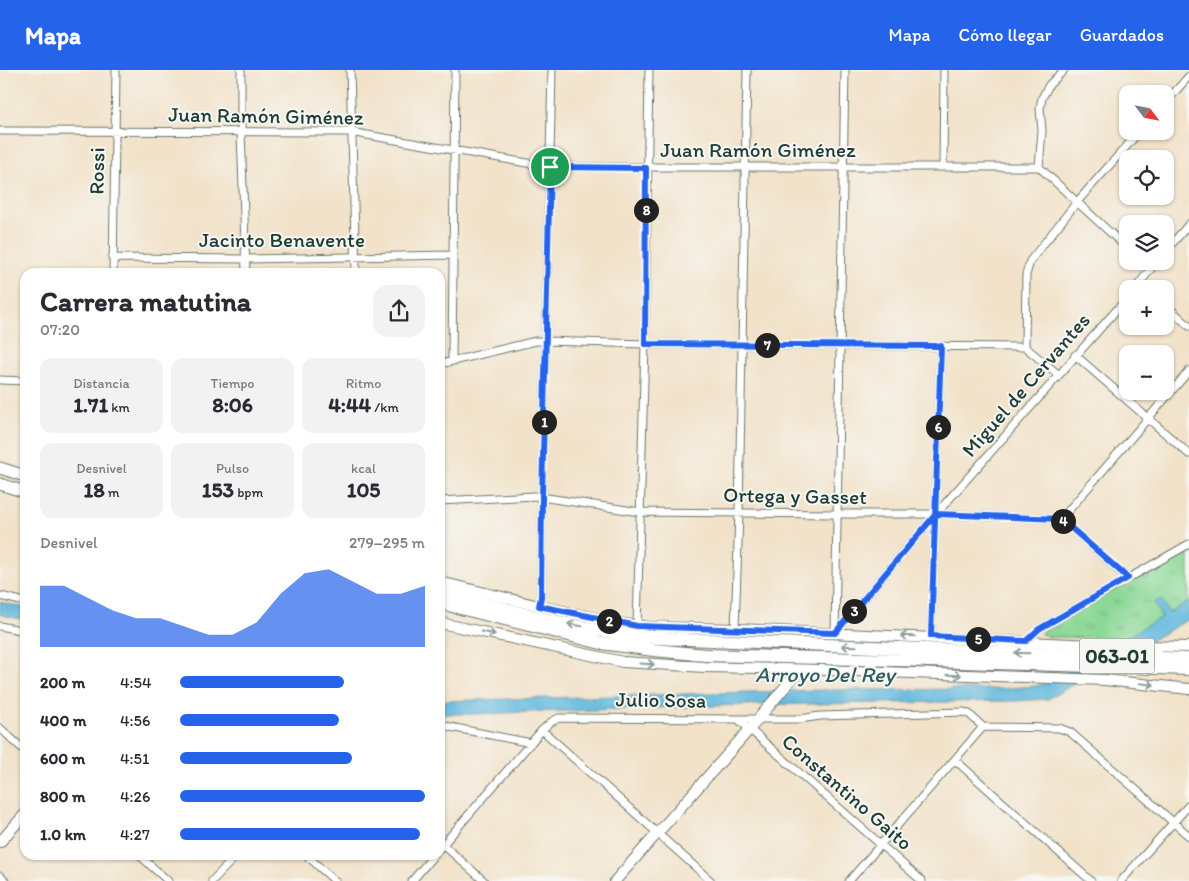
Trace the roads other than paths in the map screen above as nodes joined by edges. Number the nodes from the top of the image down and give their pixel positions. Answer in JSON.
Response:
{"nodes":[{"id":1,"x":116,"y":70,"type":"edge"},
{"id":2,"x":241,"y":70,"type":"edge"},
{"id":3,"x":350,"y":70,"type":"edge"},
{"id":4,"x":455,"y":70,"type":"edge"},
{"id":5,"x":552,"y":70,"type":"edge"},
{"id":6,"x":649,"y":70,"type":"edge"},
{"id":7,"x":747,"y":70,"type":"edge"},
{"id":8,"x":845,"y":70,"type":"edge"},
{"id":9,"x":944,"y":70,"type":"edge"},
{"id":10,"x":1064,"y":70,"type":"edge"},
{"id":11,"x":1189,"y":76,"type":"edge"},
{"id":12,"x":1174,"y":93,"type":"edge"},
{"id":13,"x":116,"y":130,"type":"junction"},
{"id":14,"x":0,"y":131,"type":"edge"},
{"id":15,"x":240,"y":132,"type":"junction"},
{"id":16,"x":350,"y":132,"type":"junction"},
{"id":17,"x":1132,"y":140,"type":"edge"},
{"id":18,"x":455,"y":150,"type":"junction"},
{"id":19,"x":943,"y":166,"type":"junction"},
{"id":20,"x":550,"y":167,"type":"junction"},
{"id":21,"x":842,"y":167,"type":"junction"},
{"id":22,"x":1039,"y":167,"type":"junction"},
{"id":23,"x":646,"y":168,"type":"junction"},
{"id":24,"x":746,"y":168,"type":"junction"},
{"id":25,"x":1077,"y":202,"type":"junction"},
{"id":26,"x":1189,"y":224,"type":"edge"},
{"id":27,"x":1119,"y":241,"type":"edge"},
{"id":28,"x":1174,"y":242,"type":"edge"},
{"id":29,"x":452,"y":255,"type":"junction"},
{"id":30,"x":355,"y":257,"type":"junction"},
{"id":31,"x":112,"y":258,"type":"junction"},
{"id":32,"x":246,"y":259,"type":"junction"},
{"id":33,"x":113,"y":268,"type":"edge"},
{"id":34,"x":246,"y":268,"type":"edge"},
{"id":35,"x":356,"y":268,"type":"edge"},
{"id":36,"x":1150,"y":270,"type":"edge"},
{"id":37,"x":1142,"y":280,"type":"edge"},
{"id":38,"x":1119,"y":307,"type":"edge"},
{"id":39,"x":1174,"y":312,"type":"edge"},
{"id":40,"x":1189,"y":326,"type":"edge"},
{"id":41,"x":546,"y":341,"type":"junction"},
{"id":42,"x":645,"y":344,"type":"junction"},
{"id":43,"x":742,"y":345,"type":"junction"},
{"id":44,"x":840,"y":345,"type":"junction"},
{"id":45,"x":941,"y":346,"type":"junction"},
{"id":46,"x":1025,"y":347,"type":"junction"},
{"id":47,"x":1075,"y":355,"type":"junction"},
{"id":48,"x":452,"y":361,"type":"junction"},
{"id":49,"x":445,"y":363,"type":"edge"},
{"id":50,"x":1189,"y":371,"type":"edge"},
{"id":51,"x":1059,"y":375,"type":"junction"},
{"id":52,"x":0,"y":380,"type":"edge"},
{"id":53,"x":20,"y":381,"type":"edge"},
{"id":54,"x":1148,"y":418,"type":"junction"},
{"id":55,"x":1189,"y":454,"type":"edge"},
{"id":56,"x":0,"y":466,"type":"edge"},
{"id":57,"x":20,"y":474,"type":"edge"},
{"id":58,"x":0,"y":484,"type":"edge"},
{"id":59,"x":20,"y":490,"type":"edge"},
{"id":60,"x":542,"y":497,"type":"junction"},
{"id":61,"x":445,"y":501,"type":"edge"},
{"id":62,"x":640,"y":512,"type":"junction"},
{"id":63,"x":739,"y":513,"type":"junction"},
{"id":64,"x":837,"y":514,"type":"junction"},
{"id":65,"x":936,"y":514,"type":"junction"},
{"id":66,"x":1061,"y":519,"type":"junction"},
{"id":67,"x":1189,"y":544,"type":"edge"},
{"id":68,"x":1128,"y":578,"type":"junction"},
{"id":69,"x":445,"y":583,"type":"edge"},
{"id":70,"x":445,"y":593,"type":"edge"},
{"id":71,"x":0,"y":596,"type":"edge"},
{"id":72,"x":20,"y":601,"type":"edge"},
{"id":73,"x":445,"y":604,"type":"edge"},
{"id":74,"x":539,"y":606,"type":"junction"},
{"id":75,"x":445,"y":624,"type":"edge"},
{"id":76,"x":0,"y":626,"type":"edge"},
{"id":77,"x":637,"y":626,"type":"junction"},
{"id":78,"x":735,"y":629,"type":"junction"},
{"id":79,"x":20,"y":631,"type":"edge"},
{"id":80,"x":835,"y":633,"type":"junction"},
{"id":81,"x":931,"y":636,"type":"junction"},
{"id":82,"x":1026,"y":641,"type":"junction"},
{"id":83,"x":1189,"y":648,"type":"edge"},
{"id":84,"x":897,"y":654,"type":"junction"},
{"id":85,"x":1161,"y":658,"type":"junction"},
{"id":86,"x":1189,"y":659,"type":"edge"},
{"id":87,"x":800,"y":669,"type":"junction"},
{"id":88,"x":1189,"y":669,"type":"edge"},
{"id":89,"x":1189,"y":689,"type":"edge"},
{"id":90,"x":738,"y":719,"type":"junction"},
{"id":91,"x":758,"y":719,"type":"junction"},
{"id":92,"x":445,"y":726,"type":"edge"},
{"id":93,"x":983,"y":727,"type":"junction"},
{"id":94,"x":0,"y":728,"type":"edge"},
{"id":95,"x":542,"y":730,"type":"junction"},
{"id":96,"x":749,"y":730,"type":"junction"},
{"id":97,"x":531,"y":742,"type":"junction"},
{"id":98,"x":20,"y":746,"type":"edge"},
{"id":99,"x":955,"y":760,"type":"junction"},
{"id":100,"x":1189,"y":805,"type":"edge"},
{"id":101,"x":20,"y":820,"type":"edge"},
{"id":102,"x":1174,"y":822,"type":"junction"},
{"id":103,"x":657,"y":833,"type":"junction"},
{"id":104,"x":1189,"y":836,"type":"edge"},
{"id":105,"x":445,"y":840,"type":"edge"},
{"id":106,"x":0,"y":842,"type":"edge"},
{"id":107,"x":880,"y":845,"type":"junction"},
{"id":108,"x":445,"y":848,"type":"edge"},
{"id":109,"x":145,"y":860,"type":"edge"},
{"id":110,"x":232,"y":860,"type":"edge"},
{"id":111,"x":312,"y":860,"type":"edge"},
{"id":112,"x":430,"y":860,"type":"edge"},
{"id":113,"x":0,"y":876,"type":"edge"},
{"id":114,"x":6,"y":881,"type":"edge"},
{"id":115,"x":168,"y":881,"type":"edge"},
{"id":116,"x":212,"y":881,"type":"edge"},
{"id":117,"x":335,"y":881,"type":"edge"},
{"id":118,"x":412,"y":881,"type":"edge"},
{"id":119,"x":484,"y":881,"type":"edge"},
{"id":120,"x":615,"y":881,"type":"edge"},
{"id":121,"x":711,"y":881,"type":"edge"},
{"id":122,"x":849,"y":881,"type":"edge"},
{"id":123,"x":922,"y":881,"type":"edge"},
{"id":124,"x":1091,"y":881,"type":"edge"},
{"id":125,"x":1121,"y":881,"type":"edge"}],
"edges":[{"from":1,"to":13,"type":"street","name":"Rossi"},
{"from":2,"to":15,"type":"street"},
{"from":3,"to":16,"type":"street"},
{"from":4,"to":18,"type":"street"},
{"from":5,"to":20,"type":"street"},
{"from":6,"to":23,"type":"street"},
{"from":7,"to":24,"type":"street"},
{"from":8,"to":21,"type":"street"},
{"from":9,"to":19,"type":"street"},
{"from":10,"to":22,"type":"street"},
{"from":11,"to":12,"type":"street"},
{"from":13,"to":14,"type":"street","name":"Juan Ramón Giménez"},
{"from":13,"to":15,"type":"street","name":"Juan Ramón Giménez"},
{"from":13,"to":31,"type":"street","name":"Rossi"},
{"from":15,"to":16,"type":"street","name":"Juan Ramón Giménez"},
{"from":15,"to":32,"type":"street"},
{"from":16,"to":18,"type":"street","name":"Juan Ramón Giménez"},
{"from":16,"to":30,"type":"street"},
{"from":17,"to":25,"type":"street"},
{"from":18,"to":20,"type":"street","name":"Juan Ramón Giménez"},
{"from":18,"to":29,"type":"street"},
{"from":19,"to":21,"type":"street","name":"Juan Ramón Giménez"},
{"from":19,"to":22,"type":"street","name":"Juan Ramón Giménez"},
{"from":20,"to":23,"type":"street","name":"Juan Ramón Giménez"},
{"from":20,"to":41,"type":"street"},
{"from":21,"to":24,"type":"street","name":"Juan Ramón Giménez"},
{"from":21,"to":44,"type":"street"},
{"from":22,"to":25,"type":"street"},
{"from":23,"to":24,"type":"street","name":"Juan Ramón Giménez"},
{"from":23,"to":42,"type":"street"},
{"from":24,"to":43,"type":"street"},
{"from":25,"to":27,"type":"street"},
{"from":25,"to":46,"type":"street"},
{"from":26,"to":28,"type":"street"},
{"from":29,"to":30,"type":"street","name":"Jacinto Benavente"},
{"from":29,"to":48,"type":"street"},
{"from":30,"to":32,"type":"street","name":"Jacinto Benavente"},
{"from":30,"to":35,"type":"street"},
{"from":31,"to":32,"type":"street","name":"Jacinto Benavente"},
{"from":31,"to":33,"type":"street","name":"Rossi"},
{"from":32,"to":34,"type":"street"},
{"from":36,"to":37,"type":"street"},
{"from":38,"to":47,"type":"street","name":"Miguel de Cervantes"},
{"from":39,"to":40,"type":"street"},
{"from":41,"to":42,"type":"street"},
{"from":41,"to":48,"type":"street"},
{"from":41,"to":60,"type":"street"},
{"from":42,"to":43,"type":"street"},
{"from":42,"to":62,"type":"street"},
{"from":43,"to":44,"type":"street"},
{"from":43,"to":63,"type":"street"},
{"from":44,"to":45,"type":"street"},
{"from":44,"to":64,"type":"street"},
{"from":45,"to":46,"type":"street"},
{"from":45,"to":65,"type":"street"},
{"from":46,"to":51,"type":"street"},
{"from":47,"to":51,"type":"street","name":"Miguel de Cervantes"},
{"from":47,"to":54,"type":"street"},
{"from":48,"to":49,"type":"street"},
{"from":50,"to":54,"type":"street"},
{"from":51,"to":65,"type":"street","name":"Miguel de Cervantes"},
{"from":52,"to":53,"type":"street"},
{"from":54,"to":55,"type":"street"},
{"from":54,"to":66,"type":"street"},
{"from":56,"to":57,"type":"main road"},
{"from":58,"to":59,"type":"main road"},
{"from":60,"to":61,"type":"street","name":"Ortega y Gasset"},
{"from":60,"to":62,"type":"street","name":"Ortega y Gasset"},
{"from":60,"to":74,"type":"street"},
{"from":62,"to":63,"type":"street","name":"Ortega y Gasset"},
{"from":62,"to":77,"type":"street"},
{"from":63,"to":64,"type":"street","name":"Ortega y Gasset"},
{"from":63,"to":78,"type":"street"},
{"from":64,"to":65,"type":"street","name":"Ortega y Gasset"},
{"from":64,"to":80,"type":"street"},
{"from":65,"to":66,"type":"street","name":"Ortega y Gasset"},
{"from":65,"to":80,"type":"street","name":"Miguel de Cervantes"},
{"from":65,"to":81,"type":"street"},
{"from":66,"to":68,"type":"street"},
{"from":67,"to":68,"type":"street"},
{"from":68,"to":82,"type":"street"},
{"from":69,"to":74,"type":"street"},
{"from":84,"to":70,"type":"highway","number":"063-01","one_way":true,"bridge":true},
{"from":71,"to":72,"type":"street"},
{"from":73,"to":84,"type":"highway","number":"063-01","bridge":true},
{"from":74,"to":77,"type":"street"},
{"from":75,"to":87,"type":"street","one_way":true},
{"from":76,"to":79,"type":"street"},
{"from":77,"to":78,"type":"street"},
{"from":78,"to":80,"type":"street"},
{"from":81,"to":80,"type":"street","one_way":true},
{"from":80,"to":87,"type":"street"},
{"from":81,"to":82,"type":"street"},
{"from":82,"to":85,"type":"street"},
{"from":83,"to":85,"type":"street"},
{"from":85,"to":84,"type":"highway","number":"063-01","one_way":true},
{"from":84,"to":85,"type":"highway","number":"063-01"},
{"from":85,"to":86,"type":"highway","number":"063-01"},
{"from":85,"to":88,"type":"highway","number":"063-01"},
{"from":87,"to":89,"type":"street","one_way":true},
{"from":87,"to":91,"type":"street"},
{"from":90,"to":91,"type":"street","name":"Julio Sosa"},
{"from":90,"to":95,"type":"street","name":"Julio Sosa"},
{"from":90,"to":96,"type":"street"},
{"from":91,"to":93,"type":"street","name":"Julio Sosa"},
{"from":91,"to":96,"type":"street"},
{"from":92,"to":97,"type":"street"},
{"from":93,"to":99,"type":"street"},
{"from":93,"to":102,"type":"street"},
{"from":94,"to":98,"type":"street"},
{"from":95,"to":97,"type":"street"},
{"from":95,"to":103,"type":"street"},
{"from":96,"to":103,"type":"street"},
{"from":96,"to":107,"type":"street","name":"Constantino Gaito"},
{"from":97,"to":105,"type":"street"},
{"from":99,"to":107,"type":"street"},
{"from":99,"to":124,"type":"street"},
{"from":100,"to":102,"type":"street"},
{"from":101,"to":106,"type":"street"},
{"from":102,"to":104,"type":"street"},
{"from":102,"to":125,"type":"street"},
{"from":103,"to":120,"type":"street"},
{"from":103,"to":121,"type":"street"},
{"from":107,"to":122,"type":"street"},
{"from":107,"to":123,"type":"street","name":"Constantino Gaito"},
{"from":108,"to":119,"type":"street"},
{"from":109,"to":115,"type":"street"},
{"from":110,"to":116,"type":"street"},
{"from":111,"to":117,"type":"street"},
{"from":112,"to":118,"type":"street"},
{"from":113,"to":114,"type":"street"}]}
